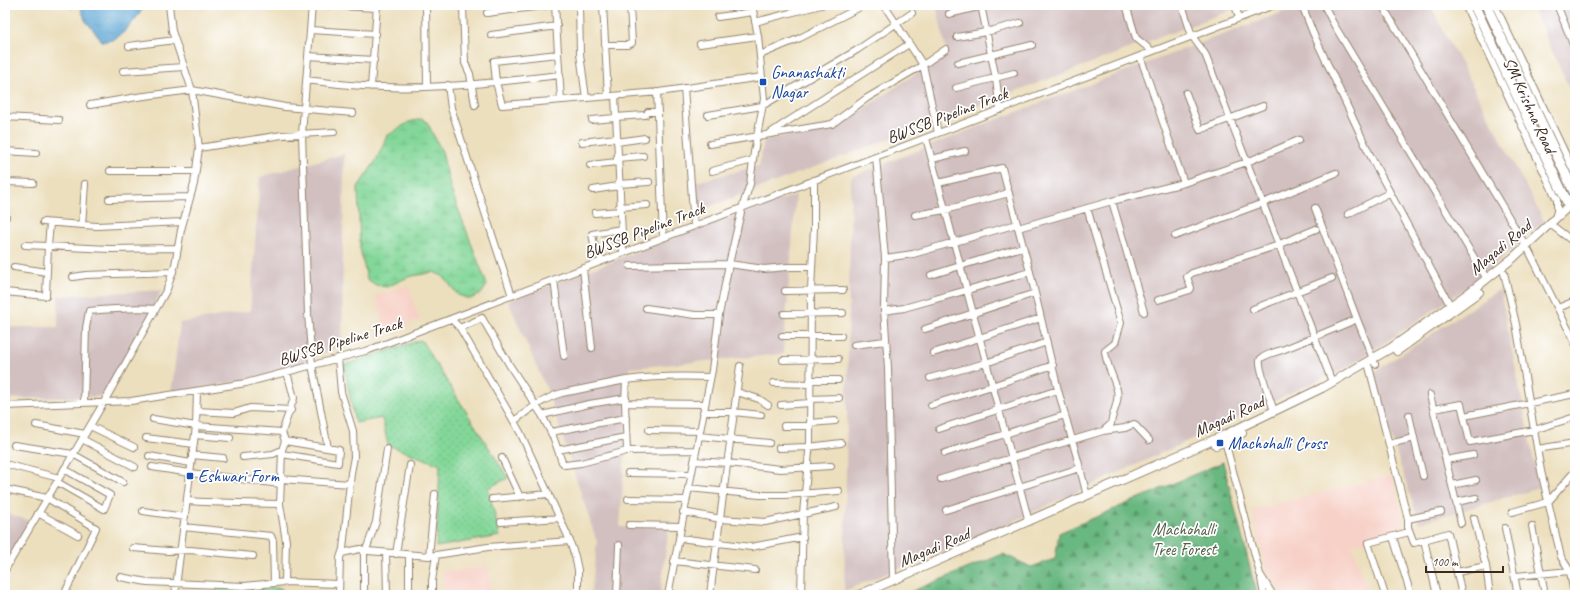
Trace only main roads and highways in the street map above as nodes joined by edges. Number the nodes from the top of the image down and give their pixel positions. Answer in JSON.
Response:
{"nodes":[{"id":1,"x":1474,"y":5,"type":"edge"},
{"id":2,"x":1486,"y":5,"type":"edge"},
{"id":3,"x":1575,"y":194,"type":"edge"},
{"id":4,"x":1573,"y":204,"type":"edge"},
{"id":5,"x":1527,"y":249,"type":"junction"},
{"id":6,"x":1372,"y":363,"type":"junction"},
{"id":7,"x":1225,"y":438,"type":"junction"},
{"id":8,"x":859,"y":595,"type":"edge"},
{"id":9,"x":873,"y":595,"type":"edge"}],
"edges":[{"from":1,"to":4,"type":"highway","name":"SM Krishna Road"},
{"from":2,"to":3,"type":"highway","name":"SM Krishna Road"},
{"from":4,"to":5,"type":"main road","name":"Magadi Road"},
{"from":5,"to":6,"type":"main road","name":"Magadi Road"},
{"from":5,"to":6,"type":"main road","name":"Magadi Road"},
{"from":6,"to":7,"type":"main road","name":"Magadi Road"},
{"from":6,"to":7,"type":"main road","name":"Magadi Road"},
{"from":7,"to":8,"type":"main road","name":"Magadi Road"},
{"from":7,"to":9,"type":"main road","name":"Magadi Road"}]}
